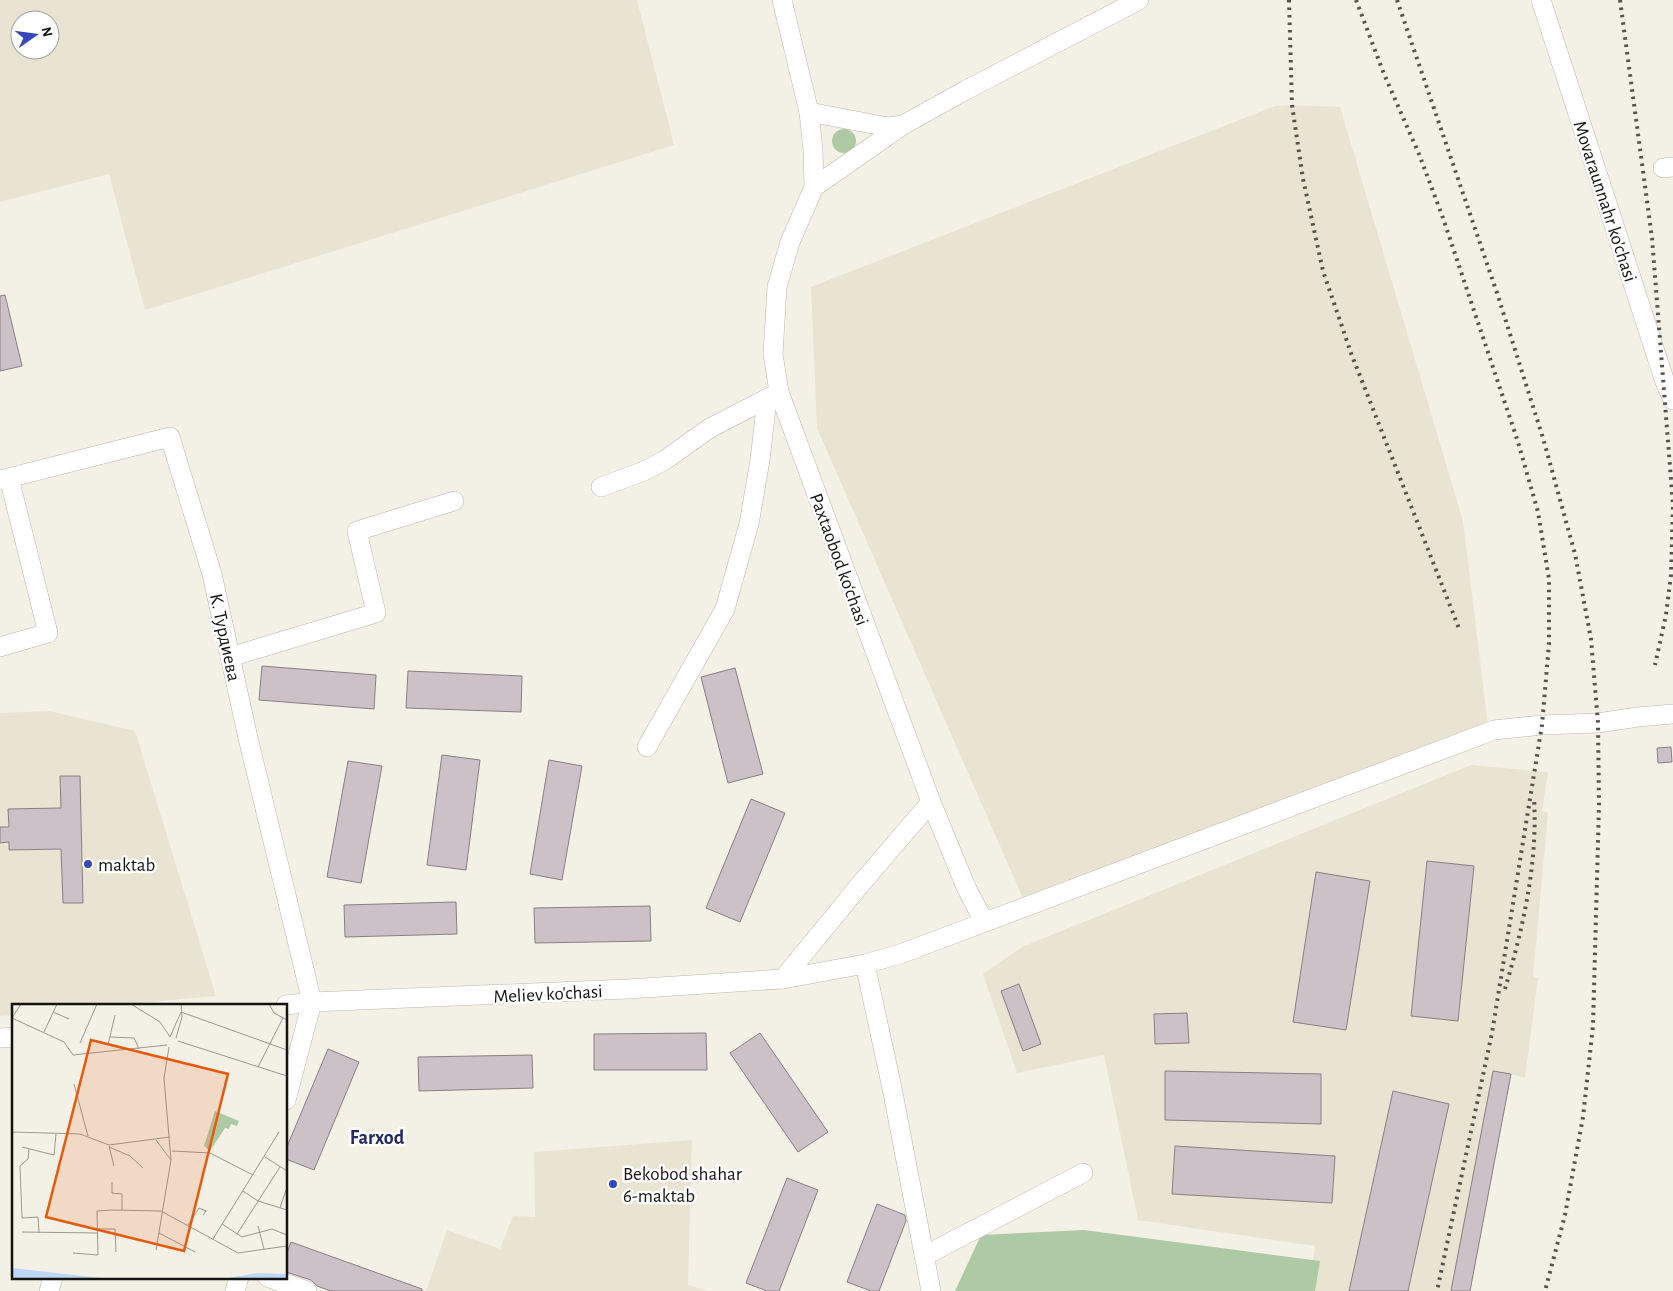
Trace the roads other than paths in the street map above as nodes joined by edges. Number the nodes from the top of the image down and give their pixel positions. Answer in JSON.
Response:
{"nodes":[{"id":1,"x":782,"y":0,"type":"edge"},
{"id":2,"x":1139,"y":0,"type":"edge"},
{"id":3,"x":1541,"y":0,"type":"edge"},
{"id":4,"x":809,"y":112,"type":"junction"},
{"id":5,"x":903,"y":125,"type":"junction"},
{"id":6,"x":814,"y":187,"type":"junction"},
{"id":7,"x":773,"y":396,"type":"junction"},
{"id":8,"x":1673,"y":400,"type":"edge"},
{"id":9,"x":4,"y":479,"type":"edge"},
{"id":10,"x":601,"y":487,"type":"dead end"},
{"id":11,"x":454,"y":500,"type":"dead end"},
{"id":12,"x":0,"y":647,"type":"edge"},
{"id":13,"x":230,"y":657,"type":"junction"},
{"id":14,"x":1673,"y":714,"type":"edge"},
{"id":15,"x":647,"y":747,"type":"dead end"},
{"id":16,"x":931,"y":802,"type":"junction"},
{"id":17,"x":984,"y":922,"type":"junction"},
{"id":18,"x":864,"y":964,"type":"junction"},
{"id":19,"x":783,"y":979,"type":"junction"},
{"id":20,"x":312,"y":1002,"type":"junction"},
{"id":21,"x":288,"y":1005,"type":"edge"},
{"id":22,"x":288,"y":1092,"type":"edge"},
{"id":23,"x":1083,"y":1173,"type":"dead end"},
{"id":24,"x":924,"y":1256,"type":"junction"},
{"id":25,"x":53,"y":1278,"type":"edge"},
{"id":26,"x":239,"y":1278,"type":"edge"},
{"id":27,"x":270,"y":1278,"type":"edge"},
{"id":28,"x":49,"y":1291,"type":"edge"},
{"id":29,"x":235,"y":1291,"type":"edge"},
{"id":30,"x":308,"y":1291,"type":"edge"},
{"id":31,"x":931,"y":1291,"type":"edge"}],
"edges":[{"from":1,"to":4,"type":"street"},
{"from":2,"to":5,"type":"street"},
{"from":3,"to":8,"type":"street","name":"Movaraunnahr ko'chasi"},
{"from":4,"to":5,"type":"street"},
{"from":4,"to":6,"type":"street"},
{"from":5,"to":6,"type":"street"},
{"from":6,"to":7,"type":"street","name":"Paxtaobod ko‘chasi"},
{"from":7,"to":10,"type":"street"},
{"from":7,"to":15,"type":"street"},
{"from":7,"to":16,"type":"street","name":"Paxtaobod ko‘chasi"},
{"from":9,"to":12,"type":"street","name":"К. Турдиева"},
{"from":9,"to":13,"type":"street","name":"К. Турдиева"},
{"from":11,"to":13,"type":"street"},
{"from":13,"to":20,"type":"street","name":"К. Турдиева"},
{"from":14,"to":17,"type":"street","name":"Meliev ko'chasi"},
{"from":16,"to":17,"type":"street","name":"Paxtaobod ko‘chasi"},
{"from":16,"to":19,"type":"street"},
{"from":17,"to":18,"type":"street","name":"Meliev ko'chasi"},
{"from":18,"to":19,"type":"street","name":"Meliev ko'chasi"},
{"from":18,"to":24,"type":"street"},
{"from":19,"to":20,"type":"street","name":"Meliev ko'chasi"},
{"from":20,"to":21,"type":"street","name":"Meliev ko'chasi"},
{"from":20,"to":22,"type":"street"},
{"from":23,"to":24,"type":"street"},
{"from":24,"to":31,"type":"street"},
{"from":25,"to":28,"type":"street"},
{"from":26,"to":29,"type":"street"},
{"from":27,"to":30,"type":"street"}]}
